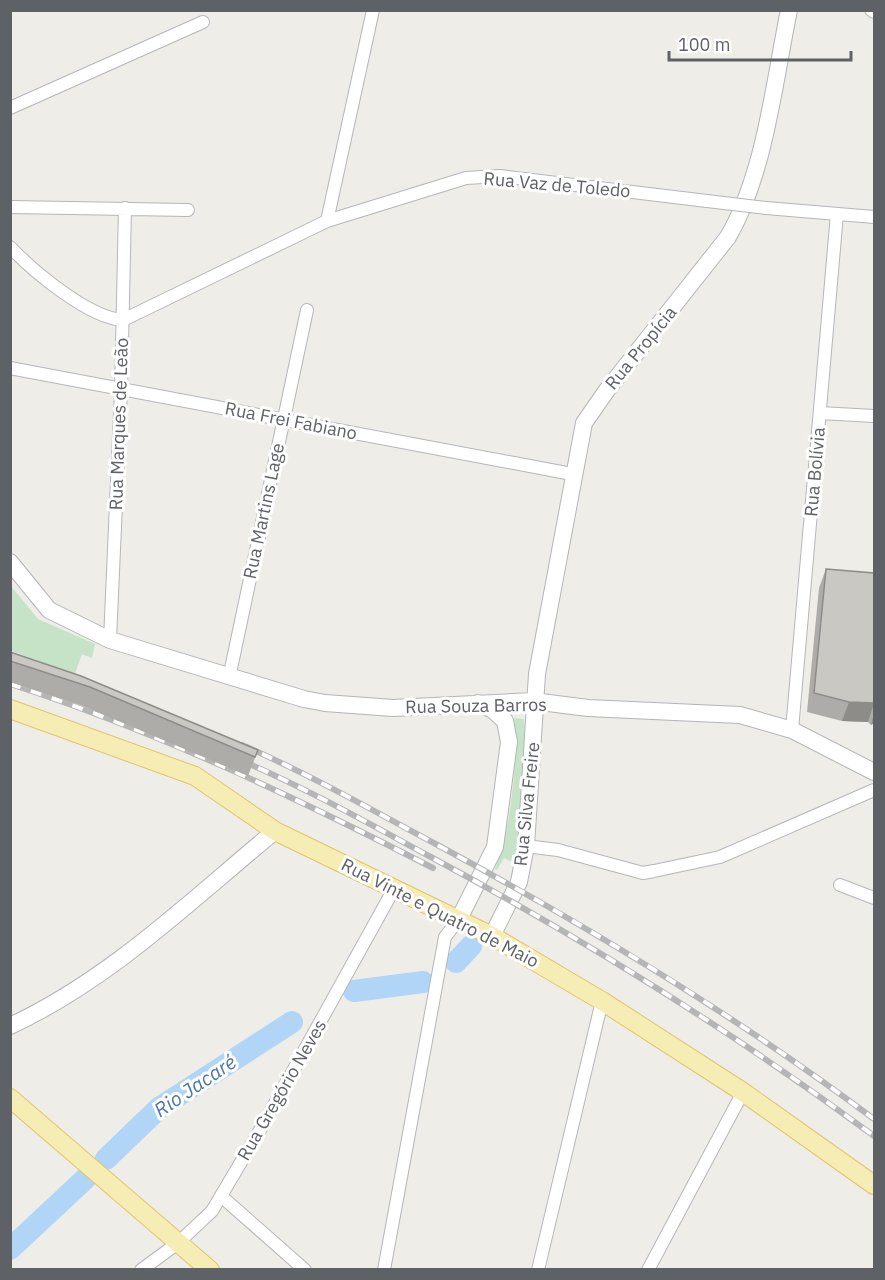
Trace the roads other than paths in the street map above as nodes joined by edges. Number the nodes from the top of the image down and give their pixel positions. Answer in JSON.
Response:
{"nodes":[{"id":1,"x":373,"y":10,"type":"edge"},
{"id":2,"x":789,"y":10,"type":"edge"},
{"id":3,"x":203,"y":22,"type":"dead end"},
{"id":4,"x":10,"y":108,"type":"edge"},
{"id":5,"x":10,"y":207,"type":"edge"},
{"id":6,"x":125,"y":208,"type":"junction"},
{"id":7,"x":188,"y":210,"type":"dead end"},
{"id":8,"x":837,"y":214,"type":"junction"},
{"id":9,"x":874,"y":217,"type":"edge"},
{"id":10,"x":327,"y":221,"type":"junction"},
{"id":11,"x":10,"y":247,"type":"edge"},
{"id":12,"x":307,"y":310,"type":"dead end"},
{"id":13,"x":123,"y":320,"type":"junction"},
{"id":14,"x":10,"y":368,"type":"edge"},
{"id":15,"x":121,"y":390,"type":"junction"},
{"id":16,"x":820,"y":413,"type":"junction"},
{"id":17,"x":874,"y":416,"type":"edge"},
{"id":18,"x":283,"y":420,"type":"junction"},
{"id":19,"x":572,"y":474,"type":"junction"},
{"id":20,"x":10,"y":562,"type":"edge"},
{"id":21,"x":110,"y":640,"type":"junction"},
{"id":22,"x":229,"y":678,"type":"junction"},
{"id":23,"x":534,"y":693,"type":"junction"},
{"id":24,"x":477,"y":702,"type":"junction"},
{"id":25,"x":10,"y":709,"type":"edge"},
{"id":26,"x":792,"y":730,"type":"junction"},
{"id":27,"x":874,"y":772,"type":"edge"},
{"id":28,"x":874,"y":790,"type":"edge"},
{"id":29,"x":275,"y":831,"type":"junction"},
{"id":30,"x":526,"y":846,"type":"junction"},
{"id":31,"x":840,"y":885,"type":"dead end"},
{"id":32,"x":395,"y":887,"type":"junction"},
{"id":33,"x":874,"y":898,"type":"edge"},
{"id":34,"x":459,"y":919,"type":"junction"},
{"id":35,"x":492,"y":936,"type":"junction"},
{"id":36,"x":602,"y":1001,"type":"junction"},
{"id":37,"x":10,"y":1026,"type":"edge"},
{"id":38,"x":743,"y":1092,"type":"junction"},
{"id":39,"x":10,"y":1098,"type":"edge"},
{"id":40,"x":874,"y":1185,"type":"edge"},
{"id":41,"x":221,"y":1196,"type":"junction"},
{"id":42,"x":178,"y":1243,"type":"junction"},
{"id":43,"x":141,"y":1269,"type":"edge"},
{"id":44,"x":210,"y":1269,"type":"edge"},
{"id":45,"x":305,"y":1269,"type":"edge"},
{"id":46,"x":384,"y":1269,"type":"edge"},
{"id":47,"x":538,"y":1269,"type":"edge"},
{"id":48,"x":648,"y":1269,"type":"edge"}],
"edges":[{"from":1,"to":10,"type":"street"},
{"from":2,"to":19,"type":"main road","name":"Rua Propícia"},
{"from":3,"to":4,"type":"street"},
{"from":5,"to":6,"type":"street"},
{"from":6,"to":7,"type":"street"},
{"from":6,"to":13,"type":"street","name":"Rua Marques de Leão"},
{"from":8,"to":9,"type":"street","name":"Rua Vaz de Toledo"},
{"from":8,"to":10,"type":"street","name":"Rua Vaz de Toledo","bridge":true},
{"from":8,"to":16,"type":"street","name":"Rua Bolívia"},
{"from":10,"to":13,"type":"street","name":"Rua Vaz de Toledo"},
{"from":11,"to":13,"type":"street"},
{"from":12,"to":18,"type":"street","name":"Rua Martins Lage"},
{"from":13,"to":15,"type":"street","name":"Rua Marques de Leão"},
{"from":14,"to":15,"type":"street","name":"Rua Frei Fabiano"},
{"from":15,"to":18,"type":"street","name":"Rua Frei Fabiano"},
{"from":15,"to":21,"type":"street","name":"Rua Marques de Leão"},
{"from":16,"to":17,"type":"street"},
{"from":16,"to":26,"type":"street","name":"Rua Bolívia"},
{"from":18,"to":19,"type":"street","name":"Rua Frei Fabiano"},
{"from":18,"to":22,"type":"street","name":"Rua Martins Lage"},
{"from":19,"to":23,"type":"main road","name":"Rua Propícia"},
{"from":20,"to":21,"type":"main road","name":"Rua Souza Barros"},
{"from":21,"to":22,"type":"main road","name":"Rua Souza Barros"},
{"from":22,"to":24,"type":"main road","name":"Rua Souza Barros"},
{"from":23,"to":24,"type":"main road","name":"Rua Souza Barros"},
{"from":23,"to":26,"type":"main road","name":"Rua Souza Barros"},
{"from":23,"to":30,"type":"main road","name":"Rua Silva Freire"},
{"from":24,"to":34,"type":"main road","name":"Rua Silva Freire"},
{"from":25,"to":29,"type":"main road","name":"Rua Vinte e Quatro de Maio"},
{"from":26,"to":27,"type":"main road","name":"Rua Souza Barros"},
{"from":28,"to":30,"type":"street"},
{"from":29,"to":32,"type":"main road","name":"Rua Vinte e Quatro de Maio"},
{"from":29,"to":37,"type":"main road"},
{"from":30,"to":35,"type":"main road","name":"Rua Silva Freire"},
{"from":31,"to":33,"type":"street"},
{"from":32,"to":34,"type":"main road","name":"Rua Vinte e Quatro de Maio"},
{"from":32,"to":41,"type":"street","name":"Rua Gregório Neves"},
{"from":34,"to":35,"type":"main road","name":"Rua Vinte e Quatro de Maio"},
{"from":34,"to":46,"type":"street"},
{"from":35,"to":36,"type":"main road","name":"Rua Vinte e Quatro de Maio"},
{"from":36,"to":38,"type":"main road","name":"Rua Vinte e Quatro de Maio"},
{"from":36,"to":47,"type":"street"},
{"from":38,"to":40,"type":"main road","name":"Rua Vinte e Quatro de Maio"},
{"from":38,"to":48,"type":"street"},
{"from":39,"to":42,"type":"main road"},
{"from":41,"to":42,"type":"street","name":"Rua Gregório Neves"},
{"from":41,"to":45,"type":"street"},
{"from":42,"to":43,"type":"street","name":"Rua Gregório Neves"},
{"from":42,"to":44,"type":"main road"}]}
